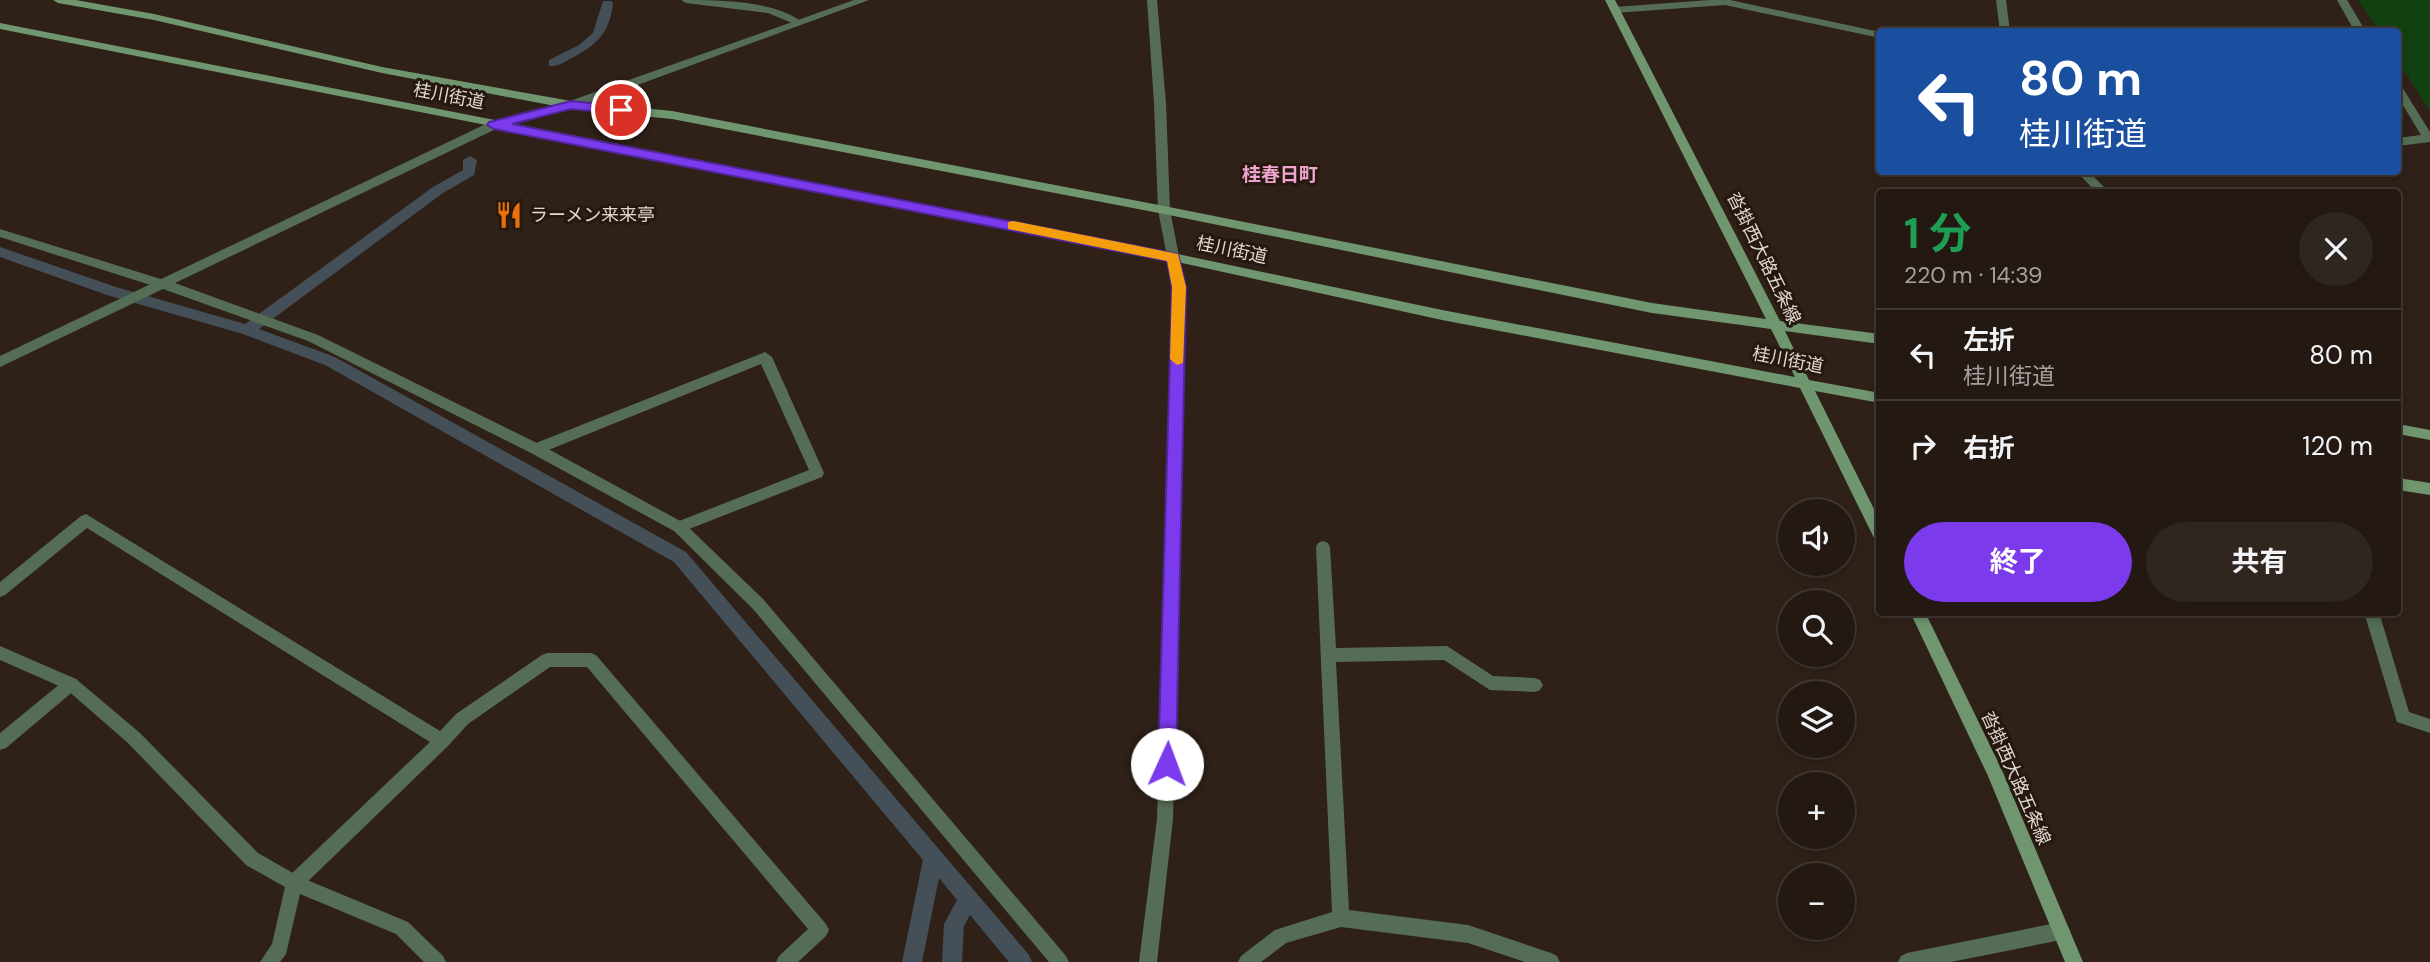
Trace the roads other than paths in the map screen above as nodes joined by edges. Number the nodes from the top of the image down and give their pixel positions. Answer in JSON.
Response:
{"nodes":[{"id":1,"x":58,"y":0,"type":"edge"},
{"id":2,"x":686,"y":0,"type":"edge"},
{"id":3,"x":864,"y":0,"type":"edge"},
{"id":4,"x":1152,"y":0,"type":"edge"},
{"id":5,"x":2001,"y":0,"type":"edge"},
{"id":6,"x":2342,"y":0,"type":"edge"},
{"id":7,"x":1612,"y":5,"type":"edge"},
{"id":8,"x":797,"y":22,"type":"junction"},
{"id":9,"x":0,"y":26,"type":"edge"},
{"id":10,"x":2004,"y":28,"type":"edge"},
{"id":11,"x":2359,"y":28,"type":"edge"},
{"id":12,"x":1876,"y":34,"type":"edge"},
{"id":13,"x":2401,"y":94,"type":"edge"},
{"id":14,"x":571,"y":105,"type":"junction"},
{"id":15,"x":494,"y":125,"type":"junction"},
{"id":16,"x":2429,"y":138,"type":"edge"},
{"id":17,"x":2401,"y":142,"type":"edge"},
{"id":18,"x":2086,"y":175,"type":"edge"},
{"id":19,"x":2100,"y":189,"type":"edge"},
{"id":20,"x":1164,"y":210,"type":"junction"},
{"id":21,"x":0,"y":233,"type":"edge"},
{"id":22,"x":1173,"y":257,"type":"junction"},
{"id":23,"x":163,"y":284,"type":"junction"},
{"id":24,"x":1776,"y":325,"type":"junction"},
{"id":25,"x":1876,"y":338,"type":"edge"},
{"id":26,"x":0,"y":362,"type":"edge"},
{"id":27,"x":1803,"y":383,"type":"junction"},
{"id":28,"x":1876,"y":397,"type":"edge"},
{"id":29,"x":2401,"y":430,"type":"edge"},
{"id":30,"x":2430,"y":435,"type":"edge"},
{"id":31,"x":536,"y":449,"type":"junction"},
{"id":32,"x":2401,"y":484,"type":"edge"},
{"id":33,"x":2430,"y":489,"type":"edge"},
{"id":34,"x":679,"y":527,"type":"junction"},
{"id":35,"x":1876,"y":528,"type":"edge"},
{"id":36,"x":1323,"y":547,"type":"dead end"},
{"id":37,"x":0,"y":591,"type":"edge"},
{"id":38,"x":1919,"y":616,"type":"edge"},
{"id":39,"x":2372,"y":616,"type":"edge"},
{"id":40,"x":0,"y":653,"type":"edge"},
{"id":41,"x":1328,"y":655,"type":"junction"},
{"id":42,"x":71,"y":684,"type":"junction"},
{"id":43,"x":1535,"y":685,"type":"dead end"},
{"id":44,"x":2430,"y":726,"type":"edge"},
{"id":45,"x":442,"y":740,"type":"junction"},
{"id":46,"x":0,"y":743,"type":"edge"},
{"id":47,"x":294,"y":883,"type":"junction"},
{"id":48,"x":1341,"y":918,"type":"junction"},
{"id":49,"x":2061,"y":931,"type":"junction"},
{"id":50,"x":268,"y":962,"type":"edge"},
{"id":51,"x":437,"y":962,"type":"edge"},
{"id":52,"x":785,"y":962,"type":"edge"},
{"id":53,"x":1060,"y":962,"type":"edge"},
{"id":54,"x":1148,"y":962,"type":"edge"},
{"id":55,"x":1247,"y":962,"type":"edge"},
{"id":56,"x":1551,"y":962,"type":"edge"},
{"id":57,"x":1907,"y":962,"type":"edge"},
{"id":58,"x":2074,"y":962,"type":"edge"}],
"edges":[{"from":1,"to":14,"type":"street","name":"桂川街道"},
{"from":2,"to":8,"type":"street"},
{"from":3,"to":8,"type":"street"},
{"from":4,"to":20,"type":"street"},
{"from":5,"to":10,"type":"street"},
{"from":6,"to":11,"type":"street"},
{"from":7,"to":12,"type":"street"},
{"from":7,"to":24,"type":"street","name":"沓掛西大路五条線"},
{"from":8,"to":14,"type":"street"},
{"from":9,"to":15,"type":"street","name":"桂川街道"},
{"from":13,"to":16,"type":"street"},
{"from":14,"to":15,"type":"street"},
{"from":14,"to":20,"type":"street","name":"桂川街道"},
{"from":15,"to":22,"type":"street","name":"桂川街道"},
{"from":15,"to":23,"type":"street"},
{"from":16,"to":17,"type":"street"},
{"from":18,"to":19,"type":"street"},
{"from":20,"to":22,"type":"street"},
{"from":20,"to":24,"type":"street","name":"桂川街道"},
{"from":21,"to":23,"type":"street"},
{"from":22,"to":27,"type":"street","name":"桂川街道"},
{"from":22,"to":54,"type":"street"},
{"from":23,"to":26,"type":"street"},
{"from":23,"to":31,"type":"street"},
{"from":24,"to":25,"type":"street","name":"桂川街道"},
{"from":24,"to":27,"type":"street","name":"沓掛西大路五条線"},
{"from":27,"to":28,"type":"street","name":"桂川街道"},
{"from":27,"to":35,"type":"street","name":"沓掛西大路五条線"},
{"from":29,"to":30,"type":"street"},
{"from":31,"to":34,"type":"street"},
{"from":31,"to":34,"type":"street"},
{"from":32,"to":33,"type":"street"},
{"from":34,"to":53,"type":"street"},
{"from":36,"to":41,"type":"street"},
{"from":37,"to":45,"type":"street"},
{"from":38,"to":49,"type":"street","name":"沓掛西大路五条線"},
{"from":39,"to":44,"type":"street"},
{"from":40,"to":42,"type":"street"},
{"from":41,"to":43,"type":"street"},
{"from":41,"to":48,"type":"street"},
{"from":42,"to":46,"type":"street"},
{"from":42,"to":47,"type":"street"},
{"from":45,"to":47,"type":"street"},
{"from":45,"to":52,"type":"street"},
{"from":47,"to":50,"type":"street"},
{"from":47,"to":51,"type":"street"},
{"from":48,"to":55,"type":"street"},
{"from":48,"to":56,"type":"street"},
{"from":49,"to":57,"type":"street"},
{"from":49,"to":58,"type":"street","name":"沓掛西大路五条線"}]}
